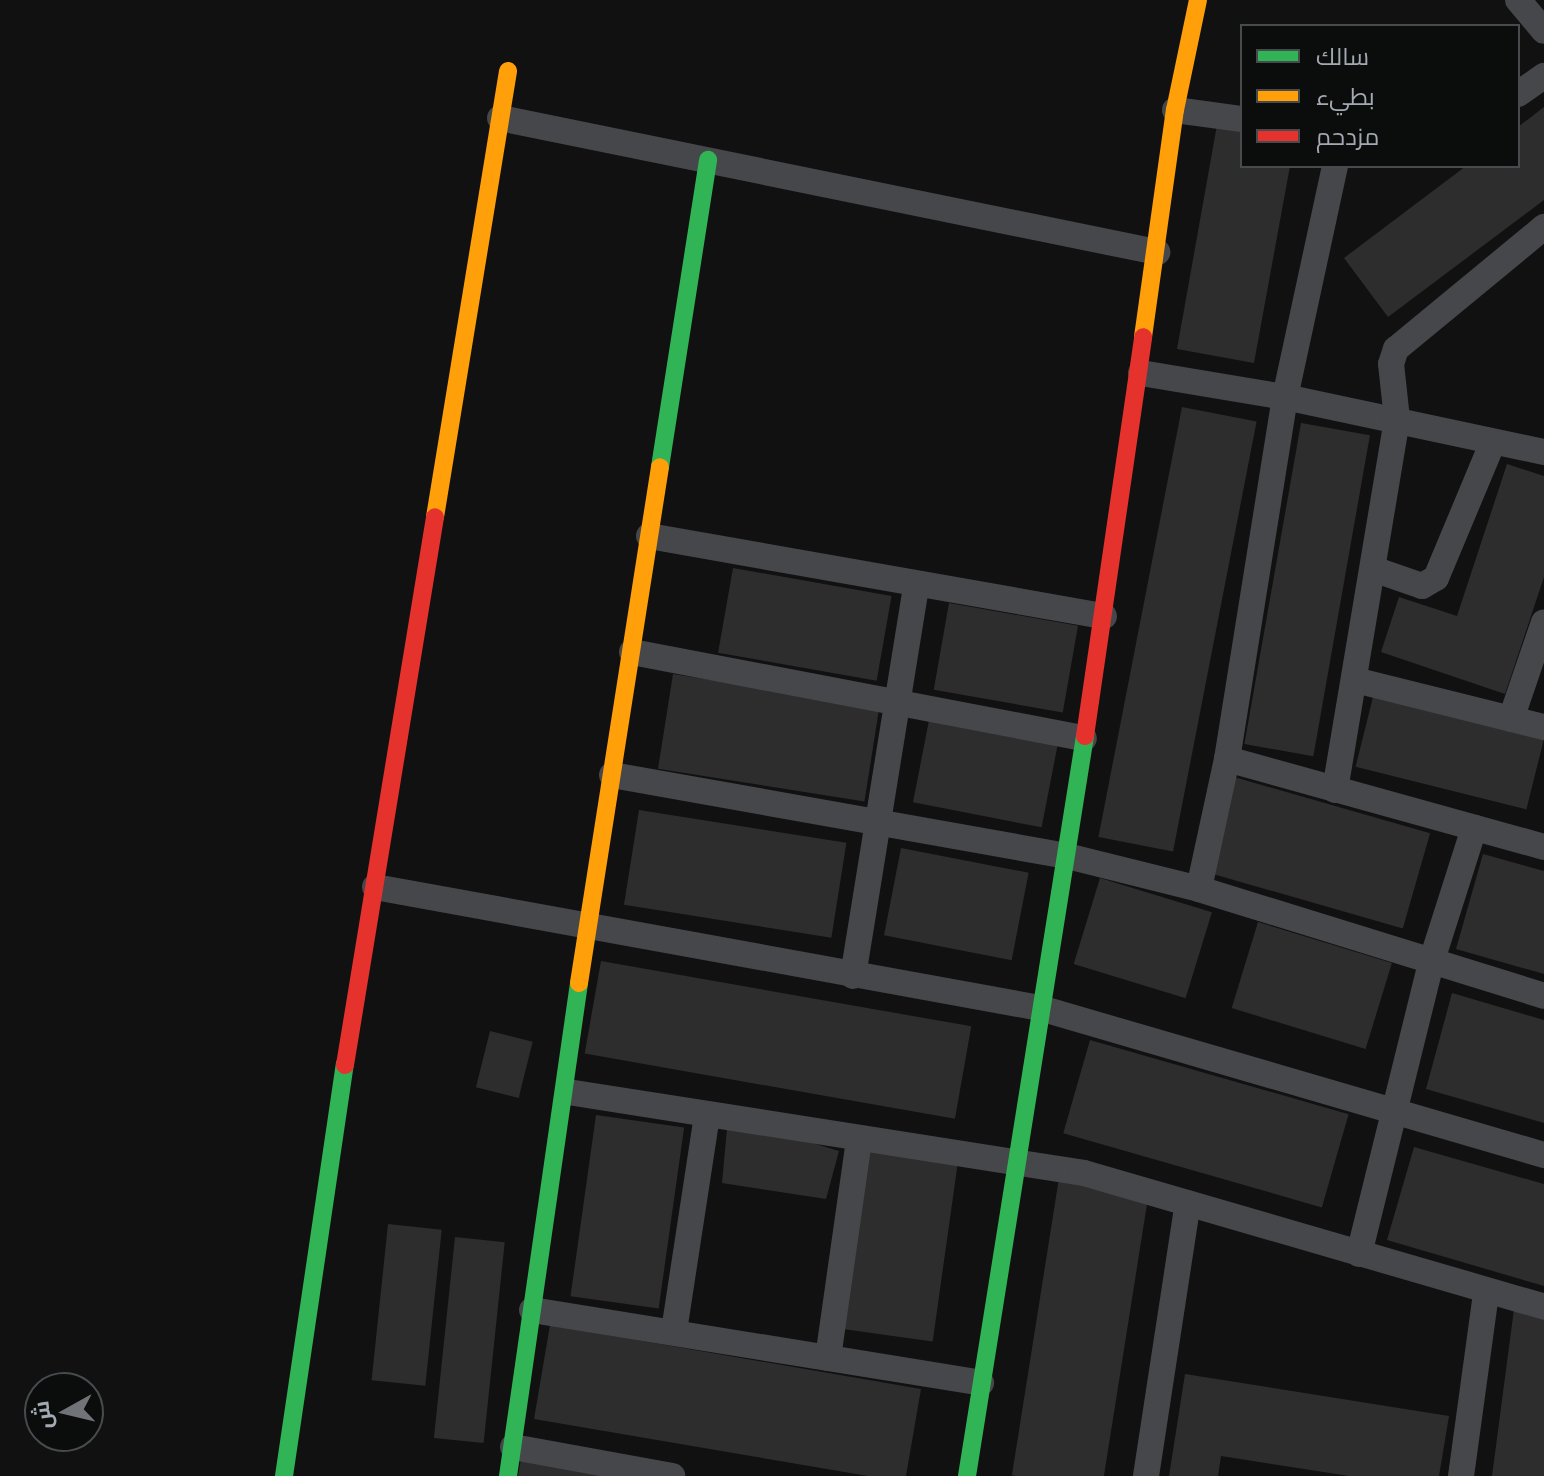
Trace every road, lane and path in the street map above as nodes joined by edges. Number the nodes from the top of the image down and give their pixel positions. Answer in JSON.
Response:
{"nodes":[{"id":1,"x":1198,"y":0,"type":"edge"},
{"id":2,"x":1518,"y":0,"type":"edge"},
{"id":3,"x":1544,"y":31,"type":"edge"},
{"id":4,"x":508,"y":71,"type":"dead end"},
{"id":5,"x":1544,"y":76,"type":"edge"},
{"id":6,"x":1520,"y":93,"type":"edge"},
{"id":7,"x":1175,"y":110,"type":"junction"},
{"id":8,"x":500,"y":118,"type":"junction"},
{"id":9,"x":1240,"y":119,"type":"edge"},
{"id":10,"x":708,"y":160,"type":"junction"},
{"id":11,"x":1335,"y":168,"type":"edge"},
{"id":12,"x":1540,"y":240,"type":"edge"},
{"id":13,"x":1157,"y":252,"type":"junction"},
{"id":14,"x":1141,"y":373,"type":"junction"},
{"id":15,"x":1285,"y":397,"type":"junction"},
{"id":16,"x":1397,"y":419,"type":"junction"},
{"id":17,"x":1493,"y":442,"type":"junction"},
{"id":18,"x":1544,"y":452,"type":"edge"},
{"id":19,"x":649,"y":536,"type":"junction"},
{"id":20,"x":1373,"y":569,"type":"junction"},
{"id":21,"x":916,"y":585,"type":"junction"},
{"id":22,"x":1104,"y":616,"type":"junction"},
{"id":23,"x":1544,"y":622,"type":"edge"},
{"id":24,"x":632,"y":652,"type":"junction"},
{"id":25,"x":1355,"y":680,"type":"junction"},
{"id":26,"x":899,"y":701,"type":"junction"},
{"id":27,"x":1511,"y":719,"type":"junction"},
{"id":28,"x":1544,"y":727,"type":"edge"},
{"id":29,"x":1084,"y":738,"type":"junction"},
{"id":30,"x":1227,"y":759,"type":"junction"},
{"id":31,"x":612,"y":775,"type":"junction"},
{"id":32,"x":1335,"y":790,"type":"junction"},
{"id":33,"x":879,"y":822,"type":"junction"},
{"id":34,"x":1474,"y":828,"type":"junction"},
{"id":35,"x":1544,"y":847,"type":"edge"},
{"id":36,"x":1067,"y":856,"type":"junction"},
{"id":37,"x":375,"y":887,"type":"junction"},
{"id":38,"x":1199,"y":889,"type":"junction"},
{"id":39,"x":587,"y":929,"type":"junction"},
{"id":40,"x":1431,"y":963,"type":"junction"},
{"id":41,"x":853,"y":976,"type":"junction"},
{"id":42,"x":1544,"y":996,"type":"edge"},
{"id":43,"x":1040,"y":1008,"type":"junction"},
{"id":44,"x":568,"y":1092,"type":"junction"},
{"id":45,"x":1395,"y":1111,"type":"junction"},
{"id":46,"x":707,"y":1115,"type":"junction"},
{"id":47,"x":859,"y":1140,"type":"junction"},
{"id":48,"x":1544,"y":1155,"type":"edge"},
{"id":49,"x":1019,"y":1164,"type":"junction"},
{"id":50,"x":1188,"y":1203,"type":"junction"},
{"id":51,"x":1359,"y":1254,"type":"junction"},
{"id":52,"x":1486,"y":1293,"type":"junction"},
{"id":53,"x":1544,"y":1307,"type":"edge"},
{"id":54,"x":532,"y":1310,"type":"junction"},
{"id":55,"x":674,"y":1331,"type":"junction"},
{"id":56,"x":828,"y":1358,"type":"junction"},
{"id":57,"x":981,"y":1383,"type":"junction"},
{"id":58,"x":513,"y":1447,"type":"junction"},
{"id":59,"x":655,"y":1474,"type":"edge"},
{"id":60,"x":284,"y":1476,"type":"edge"},
{"id":61,"x":508,"y":1476,"type":"edge"},
{"id":62,"x":967,"y":1476,"type":"edge"},
{"id":63,"x":1146,"y":1476,"type":"edge"},
{"id":64,"x":1461,"y":1476,"type":"edge"}],
"edges":[{"from":1,"to":7,"type":"street"},
{"from":2,"to":3,"type":"street"},
{"from":4,"to":8,"type":"street"},
{"from":5,"to":6,"type":"street"},
{"from":7,"to":9,"type":"street"},
{"from":7,"to":13,"type":"street"},
{"from":8,"to":10,"type":"street"},
{"from":8,"to":37,"type":"street"},
{"from":10,"to":13,"type":"street"},
{"from":10,"to":19,"type":"street"},
{"from":11,"to":15,"type":"street"},
{"from":12,"to":16,"type":"street"},
{"from":13,"to":14,"type":"street"},
{"from":14,"to":15,"type":"street"},
{"from":14,"to":22,"type":"street"},
{"from":15,"to":16,"type":"street"},
{"from":15,"to":30,"type":"street"},
{"from":16,"to":17,"type":"street"},
{"from":16,"to":20,"type":"street"},
{"from":17,"to":18,"type":"street"},
{"from":17,"to":20,"type":"street"},
{"from":19,"to":21,"type":"street"},
{"from":19,"to":24,"type":"street"},
{"from":20,"to":25,"type":"street"},
{"from":21,"to":22,"type":"street"},
{"from":21,"to":26,"type":"street"},
{"from":22,"to":29,"type":"street"},
{"from":23,"to":27,"type":"street"},
{"from":24,"to":26,"type":"street"},
{"from":24,"to":31,"type":"street"},
{"from":25,"to":27,"type":"street"},
{"from":25,"to":32,"type":"street"},
{"from":26,"to":29,"type":"street"},
{"from":26,"to":33,"type":"street"},
{"from":27,"to":28,"type":"street"},
{"from":29,"to":36,"type":"street"},
{"from":30,"to":32,"type":"street"},
{"from":30,"to":38,"type":"street"},
{"from":31,"to":33,"type":"street"},
{"from":31,"to":39,"type":"street"},
{"from":32,"to":34,"type":"street"},
{"from":33,"to":36,"type":"street"},
{"from":33,"to":41,"type":"street"},
{"from":34,"to":35,"type":"street"},
{"from":34,"to":40,"type":"street"},
{"from":36,"to":38,"type":"street"},
{"from":36,"to":43,"type":"street"},
{"from":37,"to":39,"type":"street"},
{"from":37,"to":60,"type":"street"},
{"from":38,"to":40,"type":"street"},
{"from":39,"to":41,"type":"street"},
{"from":39,"to":44,"type":"street"},
{"from":40,"to":42,"type":"street"},
{"from":40,"to":45,"type":"street"},
{"from":41,"to":43,"type":"street"},
{"from":43,"to":45,"type":"street"},
{"from":43,"to":49,"type":"street"},
{"from":44,"to":46,"type":"street"},
{"from":44,"to":54,"type":"street"},
{"from":45,"to":48,"type":"street"},
{"from":45,"to":51,"type":"street"},
{"from":46,"to":47,"type":"street"},
{"from":46,"to":55,"type":"street"},
{"from":47,"to":49,"type":"street"},
{"from":47,"to":56,"type":"street"},
{"from":49,"to":50,"type":"street"},
{"from":49,"to":57,"type":"street"},
{"from":50,"to":51,"type":"street"},
{"from":50,"to":63,"type":"street"},
{"from":51,"to":52,"type":"street"},
{"from":52,"to":53,"type":"street"},
{"from":52,"to":64,"type":"street"},
{"from":54,"to":55,"type":"street"},
{"from":54,"to":58,"type":"street"},
{"from":55,"to":56,"type":"street"},
{"from":56,"to":57,"type":"street"},
{"from":57,"to":62,"type":"street"},
{"from":58,"to":59,"type":"street"},
{"from":58,"to":61,"type":"street"}]}
